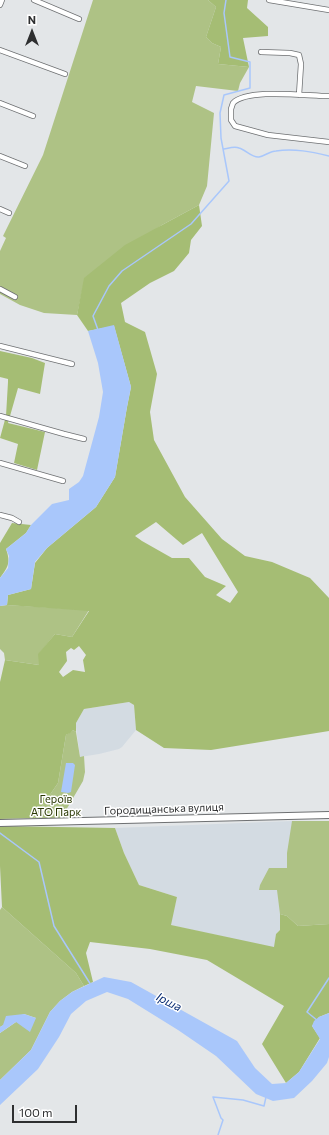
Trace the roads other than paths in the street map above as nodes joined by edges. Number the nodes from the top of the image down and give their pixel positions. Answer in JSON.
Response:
{"nodes":[{"id":1,"x":2,"y":0,"type":"edge"},
{"id":2,"x":34,"y":0,"type":"edge"},
{"id":3,"x":269,"y":0,"type":"edge"},
{"id":4,"x":0,"y":4,"type":"edge"},
{"id":5,"x":329,"y":10,"type":"edge"},
{"id":6,"x":78,"y":19,"type":"dead end"},
{"id":7,"x":0,"y":50,"type":"edge"},
{"id":8,"x":261,"y":52,"type":"dead end"},
{"id":9,"x":65,"y":74,"type":"dead end"},
{"id":10,"x":299,"y":95,"type":"junction"},
{"id":11,"x":329,"y":96,"type":"edge"},
{"id":12,"x":0,"y":103,"type":"edge"},
{"id":13,"x":33,"y":116,"type":"dead end"},
{"id":14,"x":329,"y":142,"type":"edge"},
{"id":15,"x":0,"y":156,"type":"edge"},
{"id":16,"x":25,"y":166,"type":"dead end"},
{"id":17,"x":0,"y":209,"type":"edge"},
{"id":18,"x":9,"y":213,"type":"dead end"},
{"id":19,"x":0,"y":288,"type":"edge"},
{"id":20,"x":15,"y":297,"type":"dead end"},
{"id":21,"x":0,"y":346,"type":"edge"},
{"id":22,"x":72,"y":364,"type":"dead end"},
{"id":23,"x":0,"y":416,"type":"edge"},
{"id":24,"x":84,"y":439,"type":"dead end"},
{"id":25,"x":0,"y":463,"type":"edge"},
{"id":26,"x":63,"y":481,"type":"dead end"},
{"id":27,"x":0,"y":515,"type":"edge"},
{"id":28,"x":19,"y":522,"type":"dead end"},
{"id":29,"x":329,"y":815,"type":"edge"},
{"id":30,"x":0,"y":823,"type":"edge"}],
"edges":[{"from":1,"to":4,"type":"street"},
{"from":2,"to":6,"type":"street"},
{"from":3,"to":5,"type":"street"},
{"from":7,"to":9,"type":"street"},
{"from":8,"to":10,"type":"street"},
{"from":10,"to":11,"type":"street"},
{"from":10,"to":14,"type":"street"},
{"from":12,"to":13,"type":"street"},
{"from":15,"to":16,"type":"street"},
{"from":17,"to":18,"type":"street"},
{"from":19,"to":20,"type":"street"},
{"from":21,"to":22,"type":"street"},
{"from":23,"to":24,"type":"street"},
{"from":25,"to":26,"type":"street"},
{"from":27,"to":28,"type":"street"},
{"from":29,"to":30,"type":"street","name":"Городищанська вулиця"}]}
